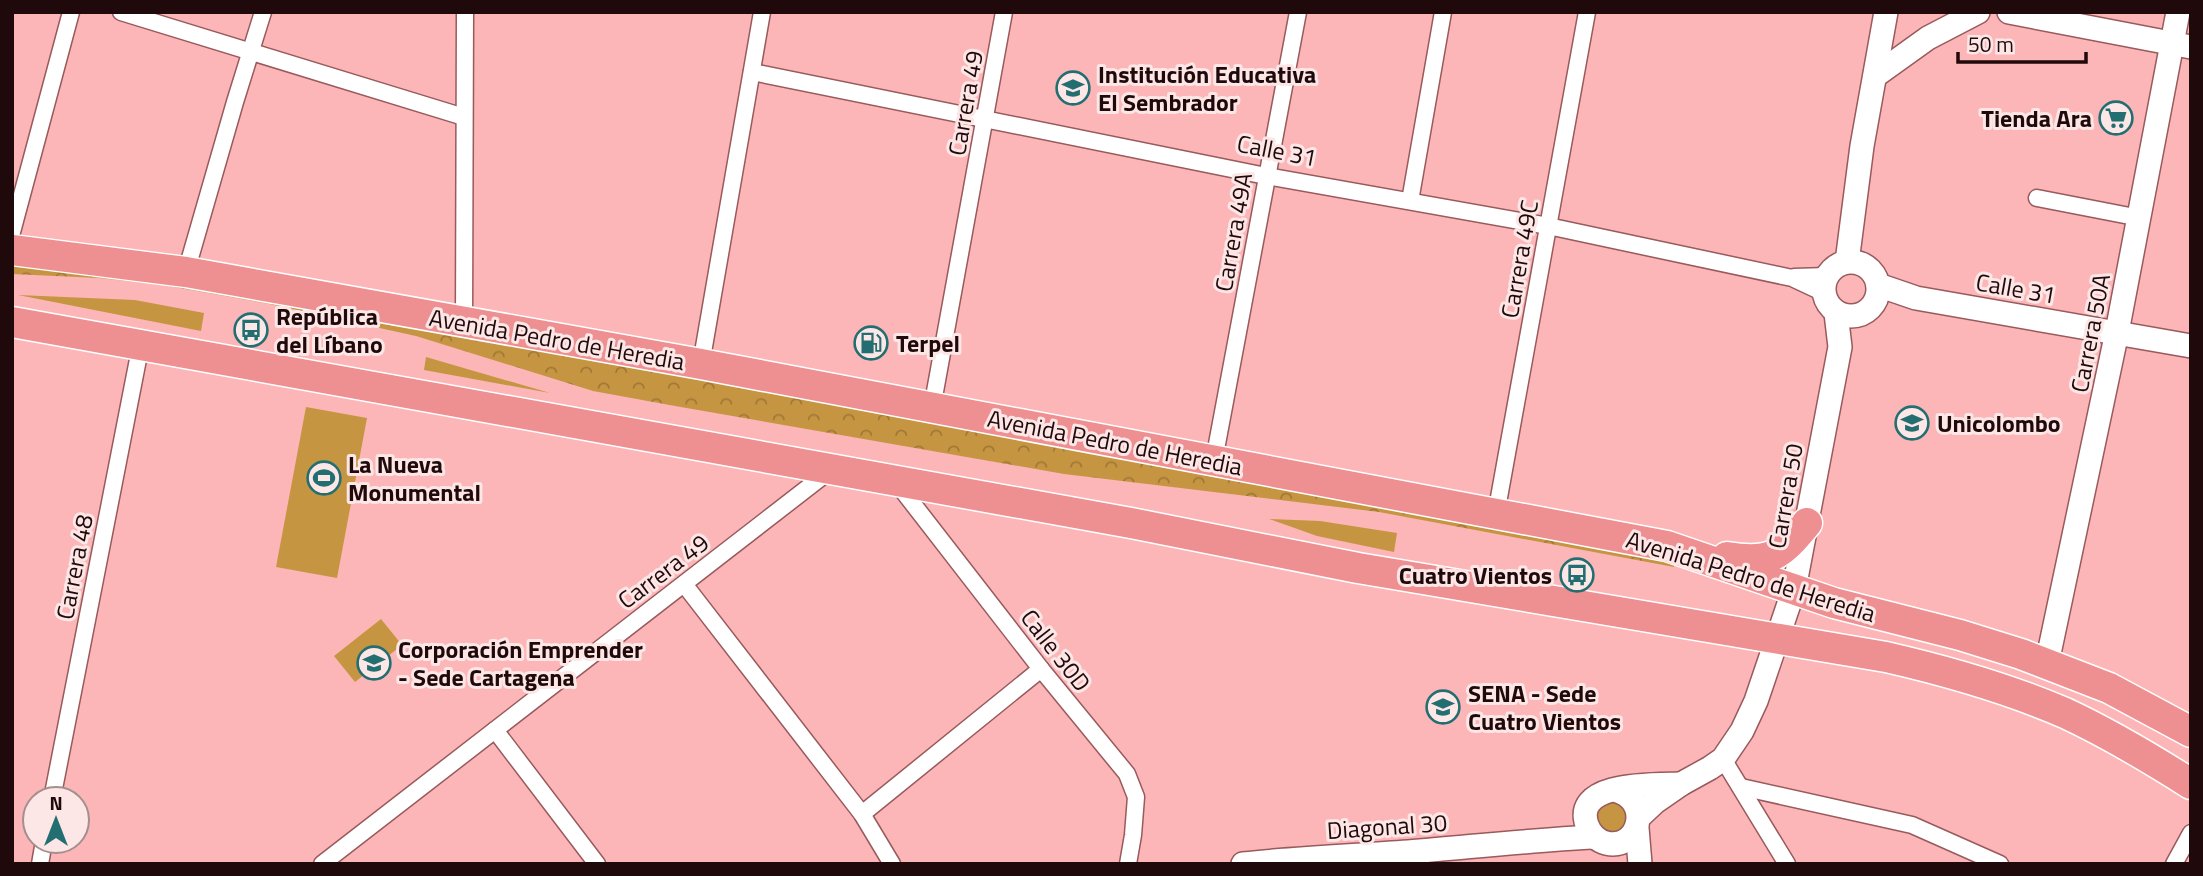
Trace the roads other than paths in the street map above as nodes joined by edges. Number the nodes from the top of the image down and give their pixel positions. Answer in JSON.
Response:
{"nodes":[{"id":1,"x":71,"y":12,"type":"edge"},
{"id":2,"x":121,"y":12,"type":"edge"},
{"id":3,"x":263,"y":12,"type":"edge"},
{"id":4,"x":465,"y":12,"type":"edge"},
{"id":5,"x":762,"y":12,"type":"edge"},
{"id":6,"x":1004,"y":12,"type":"edge"},
{"id":7,"x":1298,"y":12,"type":"edge"},
{"id":8,"x":1443,"y":12,"type":"edge"},
{"id":9,"x":1587,"y":12,"type":"edge"},
{"id":10,"x":1886,"y":12,"type":"edge"},
{"id":11,"x":1978,"y":12,"type":"edge"},
{"id":12,"x":2009,"y":12,"type":"edge"},
{"id":13,"x":2178,"y":12,"type":"edge"},
{"id":14,"x":2182,"y":45,"type":"edge"},
{"id":15,"x":251,"y":51,"type":"junction"},
{"id":16,"x":752,"y":72,"type":"junction"},
{"id":17,"x":1875,"y":76,"type":"junction"},
{"id":18,"x":464,"y":117,"type":"junction"},
{"id":19,"x":985,"y":120,"type":"junction"},
{"id":20,"x":1266,"y":176,"type":"junction"},
{"id":21,"x":2037,"y":198,"type":"dead end"},
{"id":22,"x":1410,"y":201,"type":"junction"},
{"id":23,"x":2140,"y":218,"type":"junction"},
{"id":24,"x":1548,"y":226,"type":"junction"},
{"id":25,"x":12,"y":232,"type":"edge"},
{"id":26,"x":12,"y":250,"type":"edge"},
{"id":27,"x":1855,"y":263,"type":"junction"},
{"id":28,"x":187,"y":272,"type":"junction"},
{"id":29,"x":1825,"y":285,"type":"junction"},
{"id":30,"x":1872,"y":302,"type":"junction"},
{"id":31,"x":1836,"y":313,"type":"junction"},
{"id":32,"x":12,"y":321,"type":"edge"},
{"id":33,"x":464,"y":322,"type":"junction"},
{"id":34,"x":2117,"y":332,"type":"junction"},
{"id":35,"x":141,"y":344,"type":"junction"},
{"id":36,"x":1840,"y":346,"type":"junction"},
{"id":37,"x":2191,"y":346,"type":"edge"},
{"id":38,"x":701,"y":364,"type":"junction"},
{"id":39,"x":932,"y":408,"type":"junction"},
{"id":40,"x":1214,"y":460,"type":"junction"},
{"id":41,"x":832,"y":468,"type":"junction"},
{"id":42,"x":895,"y":480,"type":"junction"},
{"id":43,"x":1496,"y":514,"type":"junction"},
{"id":44,"x":1807,"y":523,"type":"junction"},
{"id":45,"x":1682,"y":550,"type":"junction"},
{"id":46,"x":684,"y":584,"type":"junction"},
{"id":47,"x":1794,"y":589,"type":"junction"},
{"id":48,"x":1779,"y":639,"type":"junction"},
{"id":49,"x":2047,"y":663,"type":"junction"},
{"id":50,"x":1041,"y":669,"type":"junction"},
{"id":51,"x":495,"y":730,"type":"junction"},
{"id":52,"x":2191,"y":732,"type":"edge"},
{"id":53,"x":1723,"y":758,"type":"junction"},
{"id":54,"x":1681,"y":784,"type":"junction"},
{"id":55,"x":2191,"y":784,"type":"edge"},
{"id":56,"x":55,"y":785,"type":"edge"},
{"id":57,"x":1741,"y":787,"type":"junction"},
{"id":58,"x":1614,"y":790,"type":"junction"},
{"id":59,"x":1586,"y":810,"type":"junction"},
{"id":60,"x":862,"y":814,"type":"junction"},
{"id":61,"x":1638,"y":822,"type":"junction"},
{"id":62,"x":2191,"y":833,"type":"edge"},
{"id":63,"x":1536,"y":839,"type":"junction"},
{"id":64,"x":1603,"y":840,"type":"junction"},
{"id":65,"x":322,"y":864,"type":"edge"},
{"id":66,"x":597,"y":864,"type":"edge"},
{"id":67,"x":892,"y":864,"type":"edge"},
{"id":68,"x":1128,"y":864,"type":"edge"},
{"id":69,"x":1242,"y":864,"type":"edge"},
{"id":70,"x":1625,"y":864,"type":"edge"},
{"id":71,"x":1640,"y":864,"type":"edge"},
{"id":72,"x":1787,"y":864,"type":"edge"},
{"id":73,"x":2000,"y":864,"type":"edge"},
{"id":74,"x":2174,"y":864,"type":"edge"}],
"edges":[{"from":1,"to":25,"type":"street"},
{"from":2,"to":15,"type":"street"},
{"from":3,"to":15,"type":"street"},
{"from":4,"to":18,"type":"street"},
{"from":5,"to":16,"type":"street"},
{"from":6,"to":19,"type":"street","name":"Carrera 49"},
{"from":7,"to":20,"type":"street","name":"Carrera 49A"},
{"from":8,"to":22,"type":"street"},
{"from":9,"to":24,"type":"street","name":"Carrera 49C"},
{"from":10,"to":17,"type":"street"},
{"from":11,"to":17,"type":"street"},
{"from":12,"to":14,"type":"street"},
{"from":13,"to":14,"type":"street","name":"Carrera 50A"},
{"from":14,"to":23,"type":"street","name":"Carrera 50A"},
{"from":15,"to":18,"type":"street"},
{"from":15,"to":28,"type":"street"},
{"from":16,"to":19,"type":"street","name":"Calle 31"},
{"from":16,"to":38,"type":"street"},
{"from":17,"to":27,"type":"street"},
{"from":18,"to":33,"type":"street"},
{"from":19,"to":20,"type":"street","name":"Calle 31"},
{"from":19,"to":39,"type":"street","name":"Carrera 49"},
{"from":20,"to":22,"type":"street","name":"Calle 31"},
{"from":20,"to":40,"type":"street","name":"Carrera 49A"},
{"from":21,"to":23,"type":"street"},
{"from":22,"to":24,"type":"street","name":"Calle 31"},
{"from":23,"to":34,"type":"street","name":"Carrera 50A"},
{"from":24,"to":29,"type":"street","name":"Calle 31"},
{"from":24,"to":43,"type":"street","name":"Carrera 49C"},
{"from":26,"to":28,"type":"highway","name":"Avenida Pedro de Heredia"},
{"from":27,"to":29,"type":"street"},
{"from":27,"to":30,"type":"street"},
{"from":28,"to":33,"type":"highway","name":"Avenida Pedro de Heredia"},
{"from":29,"to":31,"type":"street"},
{"from":30,"to":31,"type":"street"},
{"from":30,"to":34,"type":"street","name":"Calle 31"},
{"from":30,"to":36,"type":"street","name":"Carrera 50"},
{"from":31,"to":36,"type":"street","name":"Carrera 50"},
{"from":32,"to":35,"type":"highway","name":"Avenida Pedro de Heredia"},
{"from":33,"to":38,"type":"highway","name":"Avenida Pedro de Heredia"},
{"from":34,"to":37,"type":"street","name":"Calle 31"},
{"from":34,"to":49,"type":"street","name":"Carrera 50A"},
{"from":35,"to":41,"type":"highway","name":"Avenida Pedro de Heredia"},
{"from":35,"to":56,"type":"street","name":"Carrera 48"},
{"from":36,"to":44,"type":"street","name":"Carrera 50"},
{"from":38,"to":39,"type":"highway","name":"Avenida Pedro de Heredia"},
{"from":39,"to":40,"type":"highway","name":"Avenida Pedro de Heredia"},
{"from":40,"to":43,"type":"highway","name":"Avenida Pedro de Heredia"},
{"from":41,"to":42,"type":"highway","name":"Avenida Pedro de Heredia"},
{"from":41,"to":46,"type":"street","name":"Carrera 49"},
{"from":42,"to":48,"type":"highway","name":"Avenida Pedro de Heredia"},
{"from":42,"to":50,"type":"street","name":"Calle 30D"},
{"from":43,"to":45,"type":"highway","name":"Avenida Pedro de Heredia"},
{"from":44,"to":45,"type":"highway"},
{"from":44,"to":47,"type":"street","name":"Carrera 50"},
{"from":45,"to":47,"type":"highway","name":"Avenida Pedro de Heredia"},
{"from":46,"to":51,"type":"street","name":"Carrera 49"},
{"from":46,"to":60,"type":"street"},
{"from":47,"to":48,"type":"street","name":"Carrera 50"},
{"from":47,"to":49,"type":"highway","name":"Avenida Pedro de Heredia"},
{"from":48,"to":53,"type":"street","name":"Carrera 50"},
{"from":48,"to":55,"type":"highway","name":"Avenida Pedro de Heredia"},
{"from":49,"to":52,"type":"highway","name":"Avenida Pedro de Heredia"},
{"from":50,"to":60,"type":"street"},
{"from":50,"to":68,"type":"street","name":"Calle 30D"},
{"from":51,"to":65,"type":"street","name":"Carrera 49"},
{"from":51,"to":66,"type":"street"},
{"from":53,"to":54,"type":"street","name":"Carrera 50"},
{"from":53,"to":57,"type":"street"},
{"from":54,"to":58,"type":"street","name":"Carrera 50"},
{"from":54,"to":61,"type":"street","name":"Carrera 50"},
{"from":57,"to":72,"type":"street"},
{"from":57,"to":73,"type":"street"},
{"from":58,"to":59,"type":"street"},
{"from":58,"to":61,"type":"street"},
{"from":59,"to":63,"type":"street","name":"Diagonal 30"},
{"from":59,"to":64,"type":"street"},
{"from":60,"to":67,"type":"street"},
{"from":61,"to":64,"type":"street"},
{"from":61,"to":71,"type":"street"},
{"from":62,"to":74,"type":"street"},
{"from":63,"to":64,"type":"street","name":"Diagonal 30"},
{"from":63,"to":69,"type":"street","name":"Diagonal 30"},
{"from":64,"to":70,"type":"street"}]}
